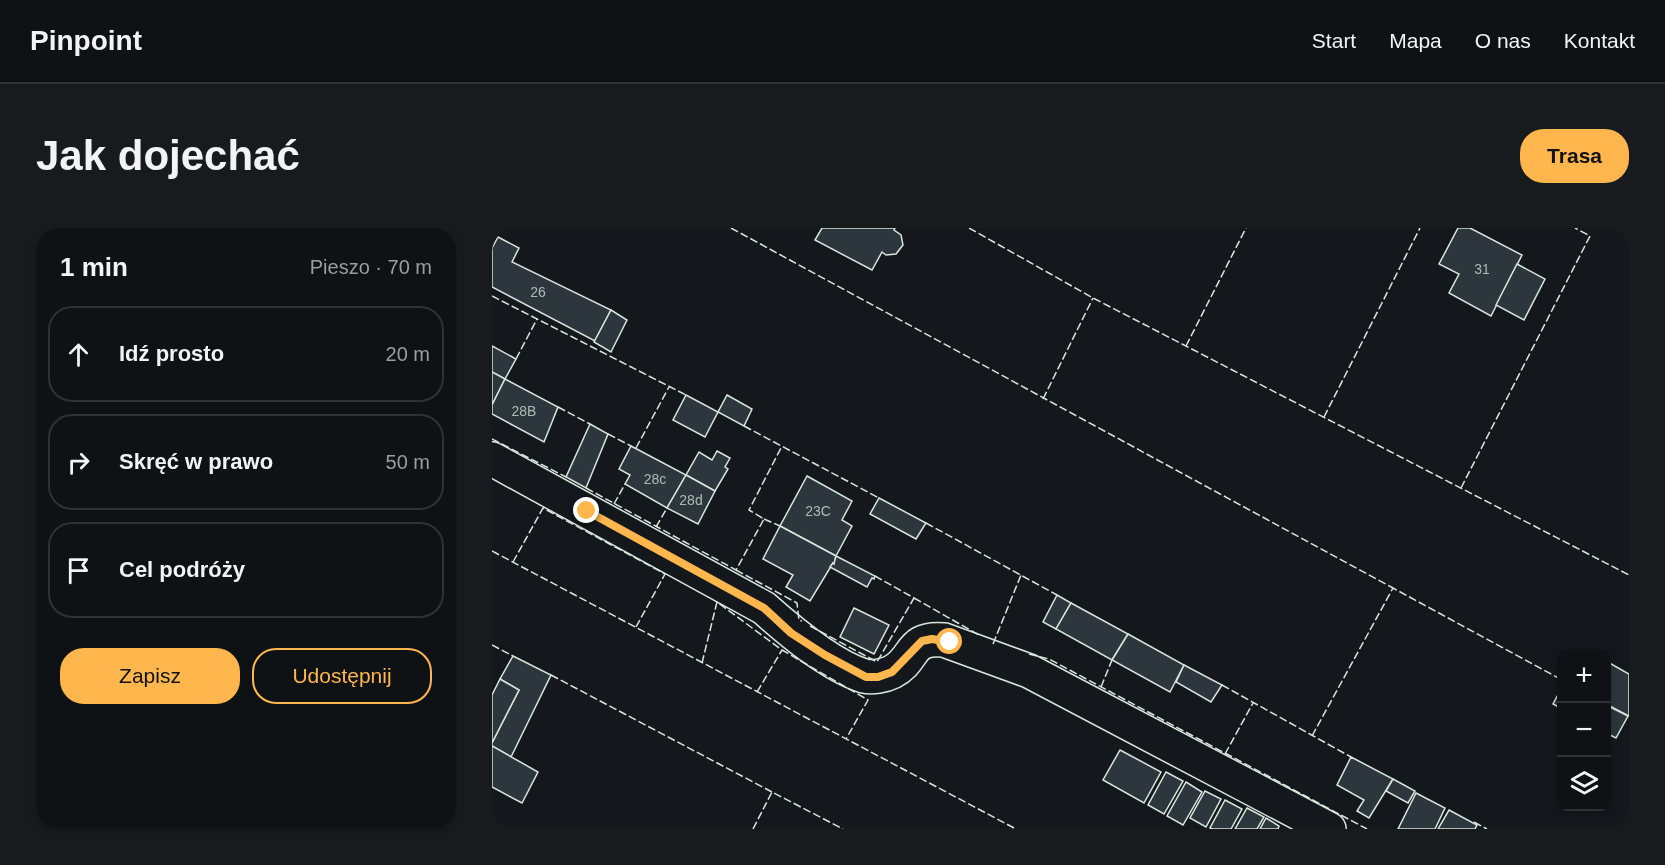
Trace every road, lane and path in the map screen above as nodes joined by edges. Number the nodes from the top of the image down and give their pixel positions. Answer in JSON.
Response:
{"nodes":[{"id":1,"x":492,"y":459,"type":"edge"},
{"id":2,"x":1329,"y":829,"type":"edge"}],
"edges":[{"from":1,"to":2,"type":"lane"}]}
